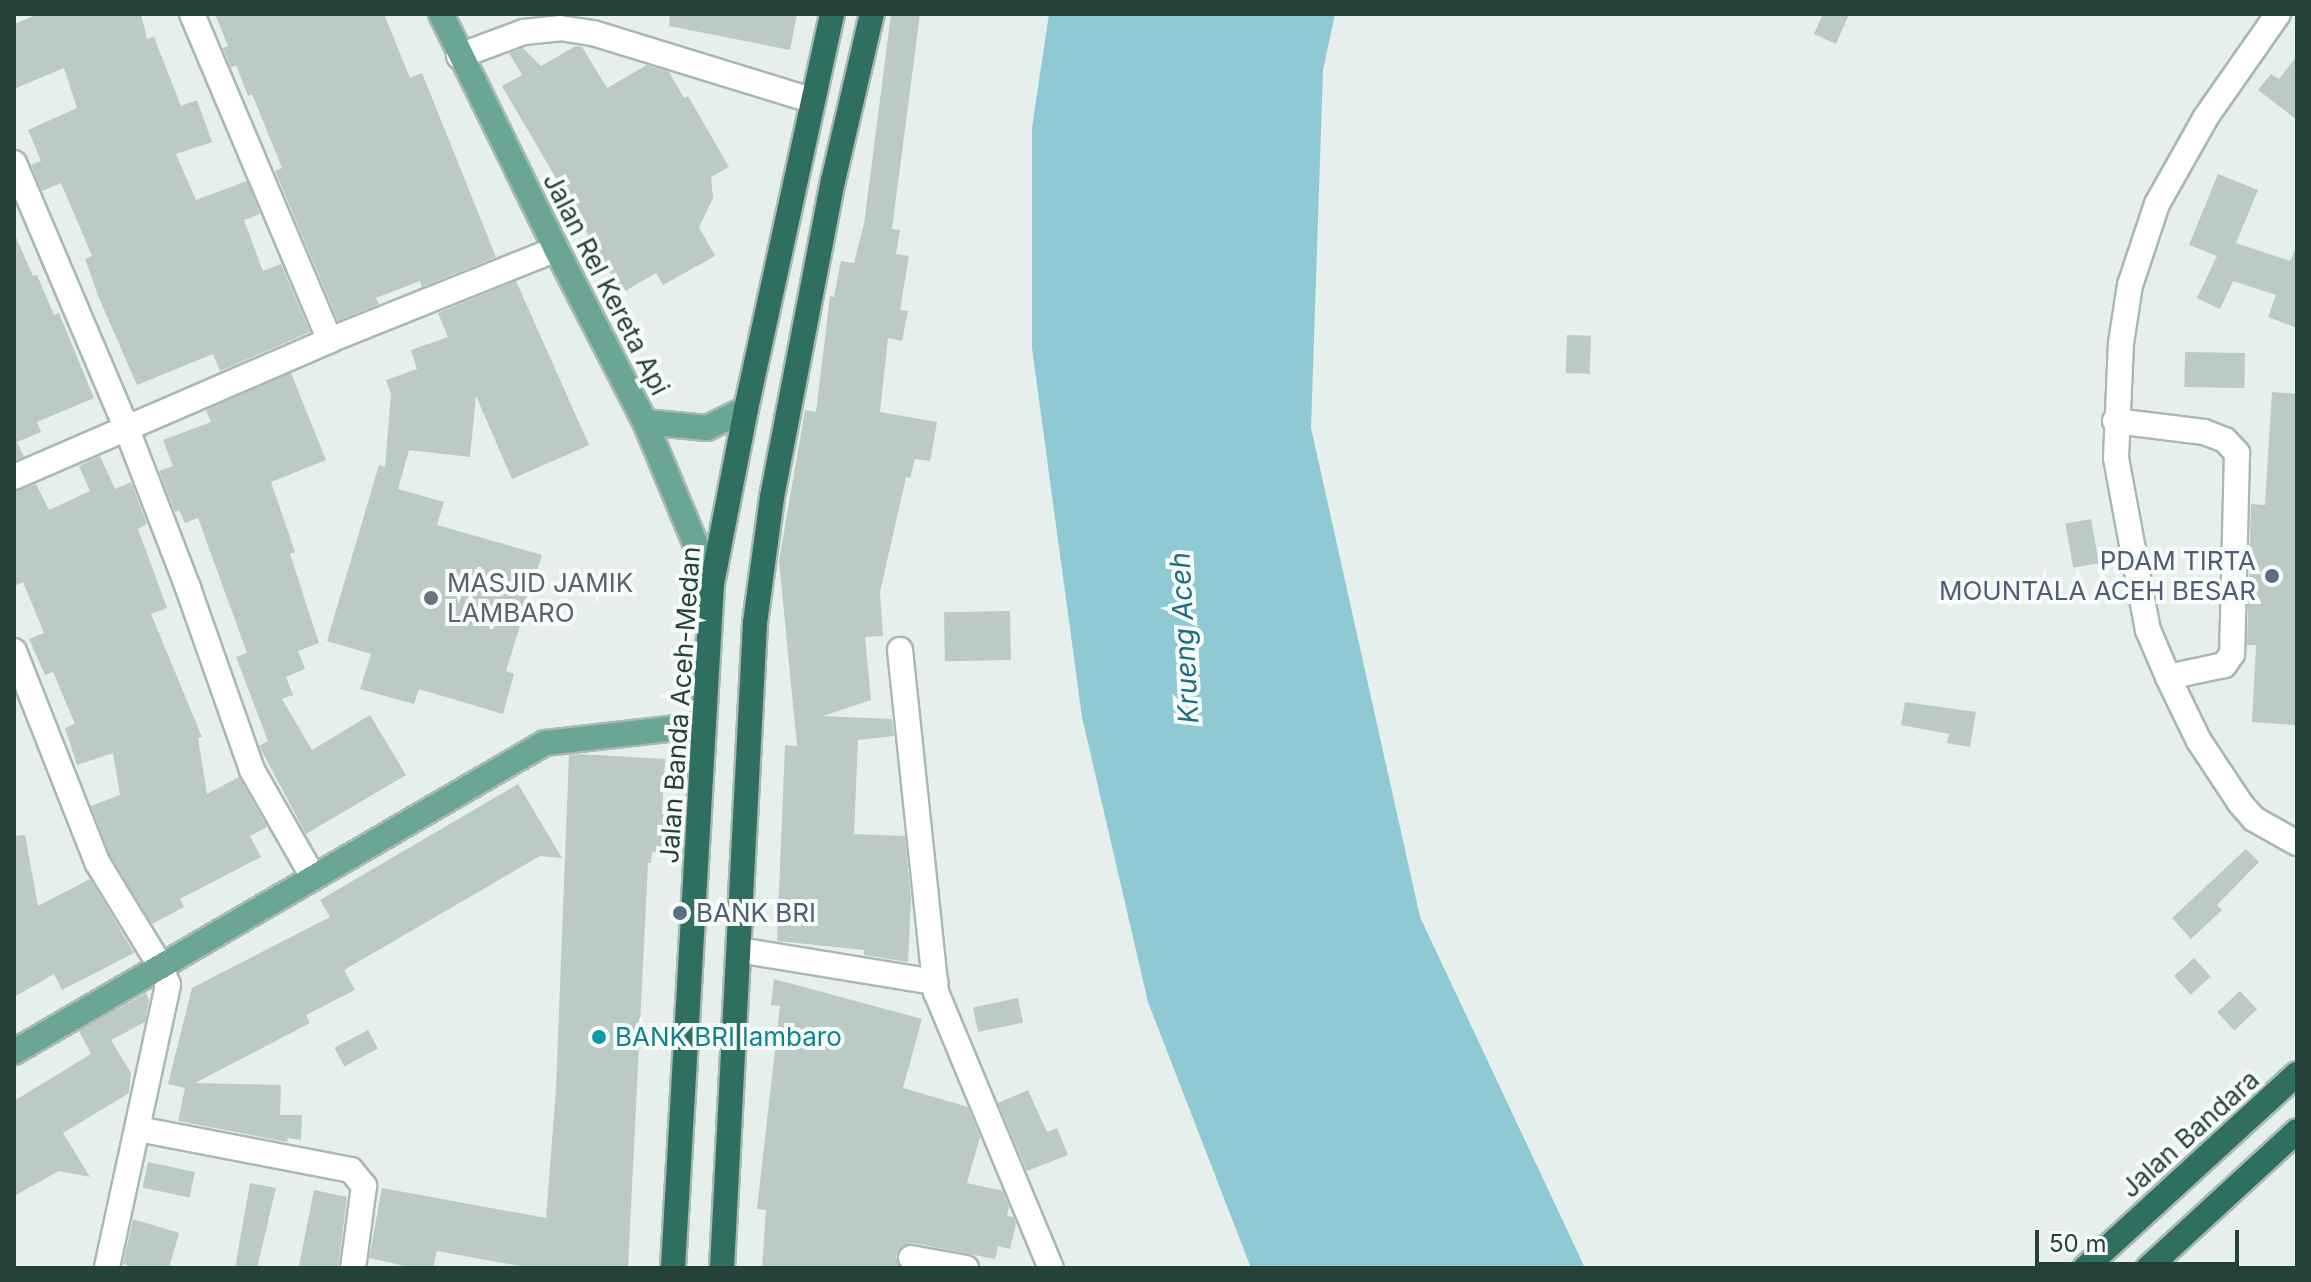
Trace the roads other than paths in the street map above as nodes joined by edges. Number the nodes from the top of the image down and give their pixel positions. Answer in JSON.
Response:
{"nodes":[{"id":1,"x":192,"y":14,"type":"edge"},
{"id":2,"x":441,"y":14,"type":"edge"},
{"id":3,"x":832,"y":14,"type":"edge"},
{"id":4,"x":872,"y":14,"type":"edge"},
{"id":5,"x":2278,"y":14,"type":"edge"},
{"id":6,"x":459,"y":56,"type":"junction"},
{"id":7,"x":811,"y":100,"type":"junction"},
{"id":8,"x":14,"y":163,"type":"edge"},
{"id":9,"x":556,"y":249,"type":"junction"},
{"id":10,"x":330,"y":340,"type":"junction"},
{"id":11,"x":746,"y":409,"type":"junction"},
{"id":12,"x":2115,"y":421,"type":"junction"},
{"id":13,"x":645,"y":422,"type":"junction"},
{"id":14,"x":126,"y":427,"type":"junction"},
{"id":15,"x":14,"y":477,"type":"edge"},
{"id":16,"x":712,"y":584,"type":"junction"},
{"id":17,"x":900,"y":650,"type":"dead end"},
{"id":18,"x":14,"y":651,"type":"edge"},
{"id":19,"x":2168,"y":677,"type":"junction"},
{"id":20,"x":704,"y":725,"type":"junction"},
{"id":21,"x":2297,"y":843,"type":"edge"},
{"id":22,"x":313,"y":877,"type":"junction"},
{"id":23,"x":739,"y":950,"type":"junction"},
{"id":24,"x":161,"y":967,"type":"junction"},
{"id":25,"x":935,"y":982,"type":"junction"},
{"id":26,"x":14,"y":1052,"type":"edge"},
{"id":27,"x":2297,"y":1074,"type":"edge"},
{"id":28,"x":138,"y":1129,"type":"junction"},
{"id":29,"x":2297,"y":1131,"type":"edge"},
{"id":30,"x":911,"y":1258,"type":"dead end"},
{"id":31,"x":1048,"y":1265,"type":"edge"},
{"id":32,"x":107,"y":1268,"type":"edge"},
{"id":33,"x":353,"y":1268,"type":"edge"},
{"id":34,"x":673,"y":1268,"type":"edge"},
{"id":35,"x":722,"y":1268,"type":"edge"},
{"id":36,"x":966,"y":1268,"type":"edge"},
{"id":37,"x":2085,"y":1268,"type":"edge"},
{"id":38,"x":2148,"y":1268,"type":"edge"}],
"edges":[{"from":1,"to":10,"type":"street"},
{"from":2,"to":6,"type":"main road","name":"Jalan Rel Kereta Api"},
{"from":3,"to":7,"type":"highway","name":"Jalan Banda Aceh-Medan"},
{"from":4,"to":23,"type":"highway"},
{"from":5,"to":12,"type":"street"},
{"from":6,"to":7,"type":"street"},
{"from":6,"to":9,"type":"main road","name":"Jalan Rel Kereta Api"},
{"from":7,"to":11,"type":"highway","name":"Jalan Banda Aceh-Medan"},
{"from":8,"to":14,"type":"street"},
{"from":9,"to":10,"type":"street"},
{"from":9,"to":13,"type":"main road","name":"Jalan Rel Kereta Api"},
{"from":10,"to":14,"type":"street"},
{"from":11,"to":13,"type":"main road"},
{"from":11,"to":16,"type":"highway","name":"Jalan Banda Aceh-Medan"},
{"from":12,"to":19,"type":"street"},
{"from":12,"to":19,"type":"street"},
{"from":13,"to":16,"type":"main road","name":"Jalan Rel Kereta Api"},
{"from":14,"to":15,"type":"street"},
{"from":14,"to":22,"type":"street"},
{"from":16,"to":20,"type":"highway","name":"Jalan Banda Aceh-Medan"},
{"from":17,"to":25,"type":"street"},
{"from":18,"to":24,"type":"street"},
{"from":19,"to":21,"type":"street"},
{"from":20,"to":22,"type":"main road"},
{"from":20,"to":34,"type":"highway","name":"Jalan Banda Aceh-Medan"},
{"from":22,"to":24,"type":"main road"},
{"from":23,"to":25,"type":"street"},
{"from":23,"to":35,"type":"highway"},
{"from":24,"to":26,"type":"main road"},
{"from":24,"to":28,"type":"street"},
{"from":25,"to":31,"type":"street"},
{"from":27,"to":37,"type":"highway","name":"Jalan Bandara"},
{"from":28,"to":32,"type":"street"},
{"from":28,"to":33,"type":"street"},
{"from":29,"to":38,"type":"highway"},
{"from":30,"to":36,"type":"street"}]}
